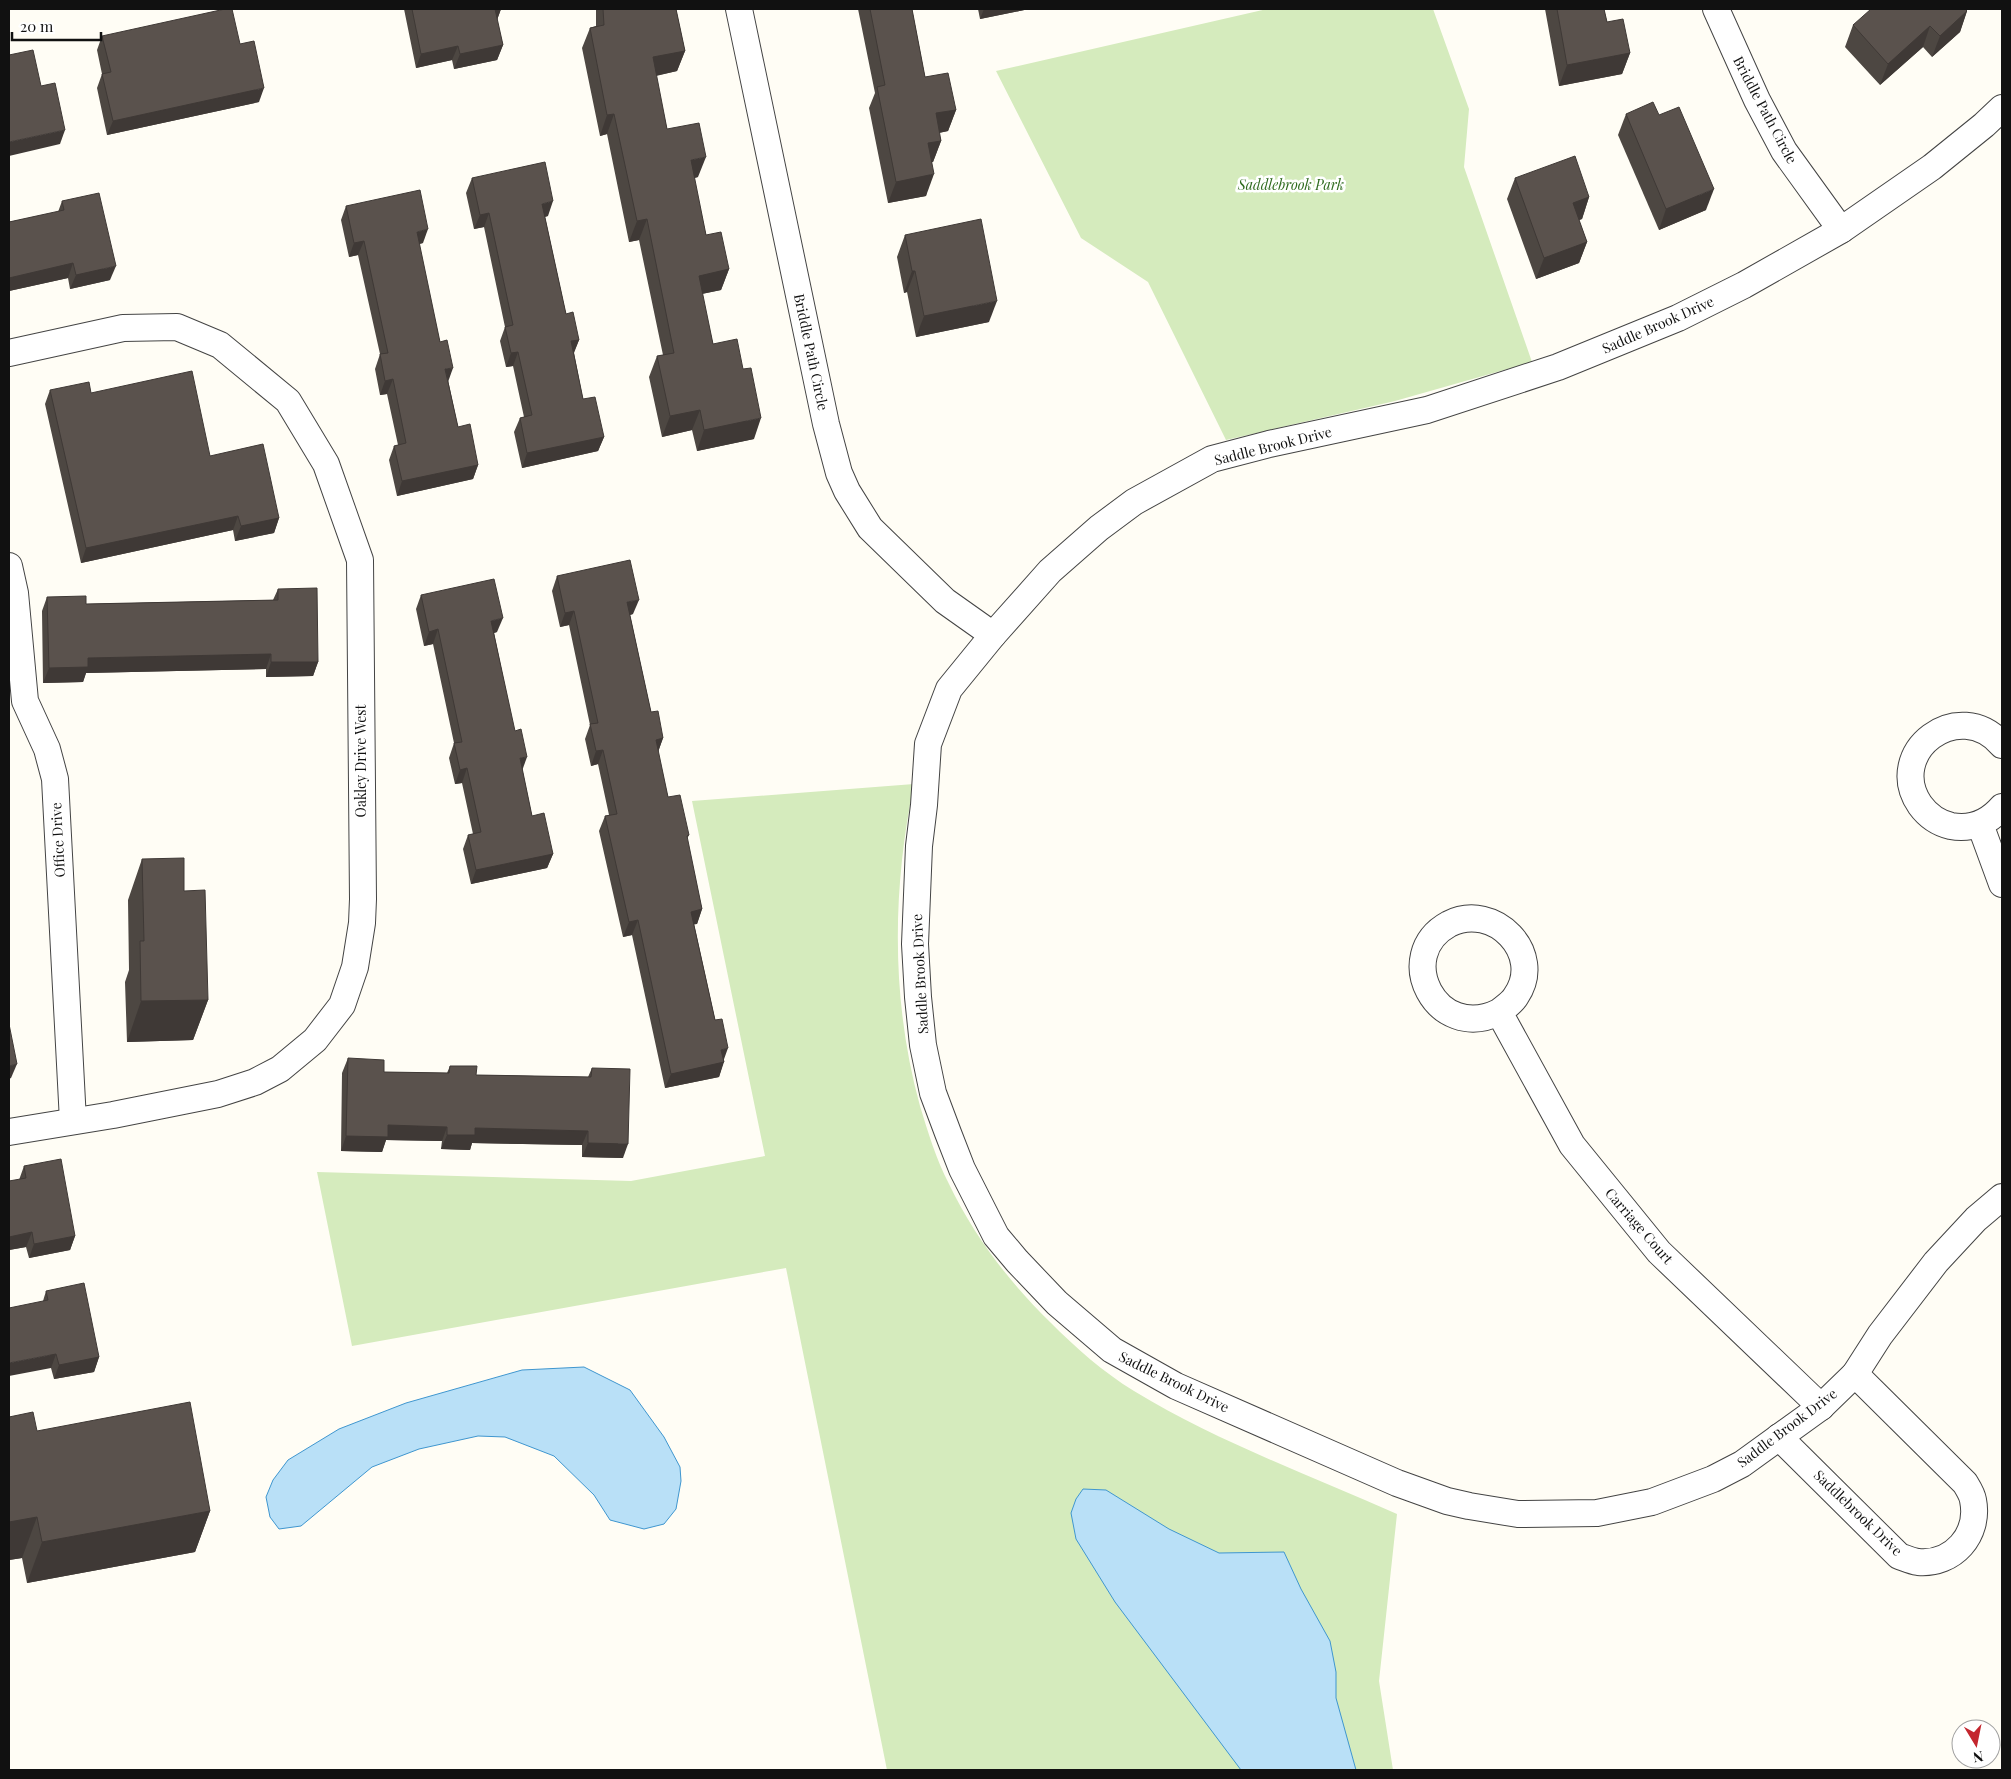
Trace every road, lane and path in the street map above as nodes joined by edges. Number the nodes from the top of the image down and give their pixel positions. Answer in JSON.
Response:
{"nodes":[{"id":1,"x":739,"y":9,"type":"edge"},
{"id":2,"x":1716,"y":9,"type":"edge"},
{"id":3,"x":2002,"y":108,"type":"edge"},
{"id":4,"x":1841,"y":230,"type":"junction"},
{"id":5,"x":9,"y":353,"type":"edge"},
{"id":6,"x":9,"y":566,"type":"edge"},
{"id":7,"x":993,"y":635,"type":"junction"},
{"id":8,"x":2002,"y":745,"type":"edge"},
{"id":9,"x":2002,"y":807,"type":"edge"},
{"id":10,"x":1980,"y":824,"type":"junction"},
{"id":11,"x":2002,"y":884,"type":"edge"},
{"id":12,"x":1499,"y":1012,"type":"dead end"},
{"id":13,"x":73,"y":1121,"type":"junction"},
{"id":14,"x":9,"y":1132,"type":"edge"},
{"id":15,"x":2002,"y":1197,"type":"edge"},
{"id":16,"x":1856,"y":1374,"type":"junction"},
{"id":17,"x":1821,"y":1407,"type":"junction"},
{"id":18,"x":1779,"y":1437,"type":"junction"}],
"edges":[{"from":1,"to":7,"type":"street","name":"Briddle Path Circle"},
{"from":2,"to":4,"type":"street","name":"Briddle Path Circle"},
{"from":3,"to":4,"type":"street","name":"Saddle Brook Drive"},
{"from":4,"to":7,"type":"street","name":"Saddle Brook Drive"},
{"from":5,"to":13,"type":"street","name":"Oakley Drive West"},
{"from":6,"to":13,"type":"street","name":"Office Drive"},
{"from":7,"to":18,"type":"street","name":"Saddle Brook Drive"},
{"from":8,"to":10,"type":"street"},
{"from":9,"to":10,"type":"street"},
{"from":10,"to":11,"type":"street"},
{"from":12,"to":17,"type":"street","name":"Carriage Court"},
{"from":13,"to":14,"type":"street","name":"Oakley Drive West"},
{"from":15,"to":16,"type":"street","name":"Saddle Brook Drive"},
{"from":16,"to":17,"type":"street","name":"Saddle Brook Drive"},
{"from":16,"to":18,"type":"street","name":"Saddlebrook Drive"},
{"from":17,"to":18,"type":"street","name":"Saddle Brook Drive"}]}
